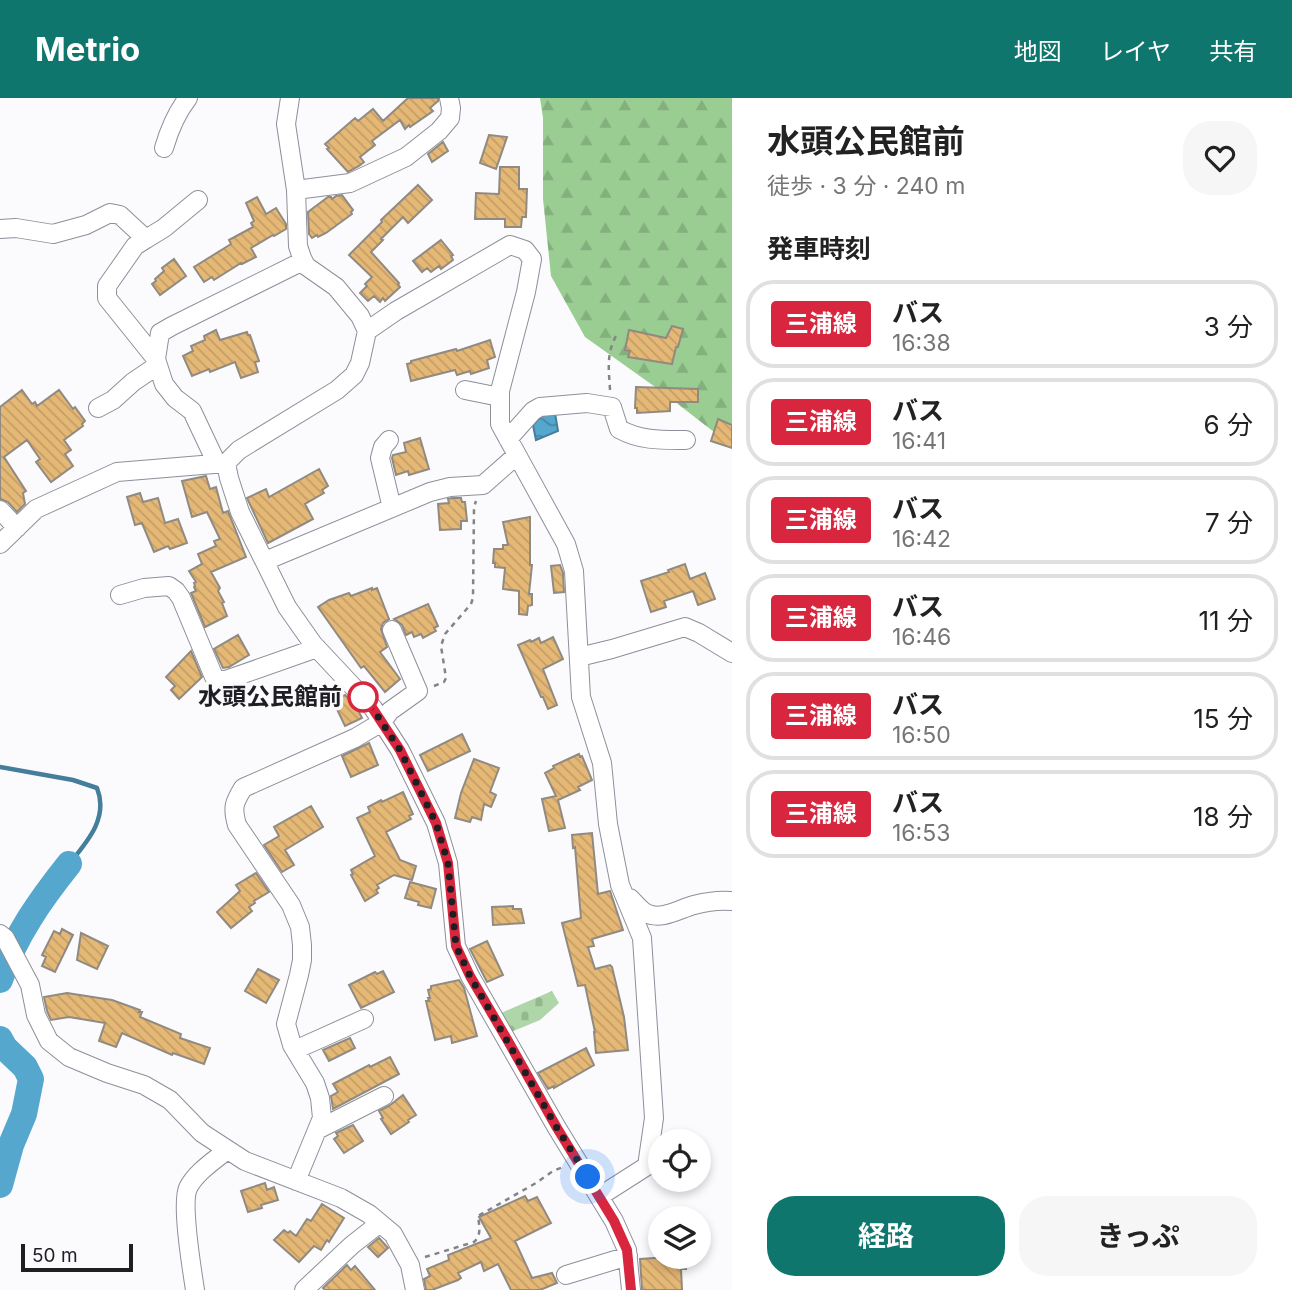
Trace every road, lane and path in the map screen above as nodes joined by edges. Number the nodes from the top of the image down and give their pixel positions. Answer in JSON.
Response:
{"nodes":[{"id":1,"x":188,"y":98,"type":"edge"},
{"id":2,"x":290,"y":98,"type":"edge"},
{"id":3,"x":449,"y":98,"type":"edge"},
{"id":4,"x":164,"y":148,"type":"dead end"},
{"id":5,"x":296,"y":190,"type":"junction"},
{"id":6,"x":198,"y":200,"type":"dead end"},
{"id":7,"x":0,"y":229,"type":"edge"},
{"id":8,"x":146,"y":239,"type":"junction"},
{"id":9,"x":303,"y":261,"type":"junction"},
{"id":10,"x":367,"y":331,"type":"junction"},
{"id":11,"x":617,"y":337,"type":"dead end"},
{"id":12,"x":157,"y":362,"type":"junction"},
{"id":13,"x":465,"y":390,"type":"dead end"},
{"id":14,"x":500,"y":397,"type":"junction"},
{"id":15,"x":612,"y":407,"type":"junction"},
{"id":16,"x":98,"y":408,"type":"dead end"},
{"id":17,"x":508,"y":439,"type":"junction"},
{"id":18,"x":389,"y":440,"type":"dead end"},
{"id":19,"x":686,"y":440,"type":"dead end"},
{"id":20,"x":517,"y":455,"type":"junction"},
{"id":21,"x":222,"y":464,"type":"junction"},
{"id":22,"x":483,"y":485,"type":"junction"},
{"id":23,"x":392,"y":508,"type":"junction"},
{"id":24,"x":0,"y":510,"type":"edge"},
{"id":25,"x":17,"y":527,"type":"junction"},
{"id":26,"x":0,"y":544,"type":"edge"},
{"id":27,"x":265,"y":561,"type":"junction"},
{"id":28,"x":120,"y":595,"type":"dead end"},
{"id":29,"x":392,"y":630,"type":"dead end"},
{"id":30,"x":317,"y":648,"type":"junction"},
{"id":31,"x":732,"y":653,"type":"edge"},
{"id":32,"x":579,"y":657,"type":"junction"},
{"id":33,"x":418,"y":691,"type":"junction"},
{"id":34,"x":382,"y":722,"type":"junction"},
{"id":35,"x":621,"y":887,"type":"junction"},
{"id":36,"x":732,"y":901,"type":"edge"},
{"id":37,"x":0,"y":934,"type":"edge"},
{"id":38,"x":363,"y":1019,"type":"dead end"},
{"id":39,"x":295,"y":1050,"type":"junction"},
{"id":40,"x":384,"y":1096,"type":"dead end"},
{"id":41,"x":317,"y":1130,"type":"junction"},
{"id":42,"x":227,"y":1150,"type":"junction"},
{"id":43,"x":576,"y":1159,"type":"junction"},
{"id":44,"x":296,"y":1181,"type":"junction"},
{"id":45,"x":600,"y":1196,"type":"junction"},
{"id":46,"x":380,"y":1223,"type":"junction"},
{"id":47,"x":628,"y":1256,"type":"junction"},
{"id":48,"x":409,"y":1262,"type":"junction"},
{"id":49,"x":566,"y":1275,"type":"dead end"},
{"id":50,"x":195,"y":1290,"type":"edge"},
{"id":51,"x":304,"y":1290,"type":"edge"},
{"id":52,"x":415,"y":1290,"type":"edge"},
{"id":53,"x":631,"y":1290,"type":"edge"}],
"edges":[{"from":1,"to":4,"type":"street"},
{"from":2,"to":5,"type":"street"},
{"from":3,"to":5,"type":"street"},
{"from":5,"to":9,"type":"street"},
{"from":6,"to":8,"type":"street"},
{"from":7,"to":8,"type":"street"},
{"from":8,"to":12,"type":"street"},
{"from":9,"to":10,"type":"street"},
{"from":9,"to":12,"type":"street"},
{"from":10,"to":14,"type":"street"},
{"from":10,"to":21,"type":"street"},
{"from":11,"to":15,"type":"path"},
{"from":12,"to":16,"type":"street"},
{"from":12,"to":21,"type":"street"},
{"from":13,"to":14,"type":"street"},
{"from":14,"to":17,"type":"street"},
{"from":15,"to":17,"type":"street"},
{"from":15,"to":19,"type":"street"},
{"from":17,"to":20,"type":"street"},
{"from":18,"to":23,"type":"street"},
{"from":20,"to":22,"type":"street"},
{"from":20,"to":32,"type":"street"},
{"from":21,"to":25,"type":"street"},
{"from":21,"to":27,"type":"street"},
{"from":22,"to":23,"type":"street"},
{"from":22,"to":33,"type":"path"},
{"from":23,"to":27,"type":"street"},
{"from":24,"to":25,"type":"street"},
{"from":25,"to":26,"type":"street"},
{"from":27,"to":30,"type":"street"},
{"from":28,"to":30,"type":"street"},
{"from":29,"to":33,"type":"street"},
{"from":30,"to":34,"type":"street"},
{"from":31,"to":32,"type":"street"},
{"from":32,"to":35,"type":"street"},
{"from":33,"to":34,"type":"street"},
{"from":34,"to":39,"type":"street"},
{"from":34,"to":43,"type":"street"},
{"from":35,"to":36,"type":"street"},
{"from":35,"to":45,"type":"street"},
{"from":37,"to":42,"type":"street"},
{"from":38,"to":39,"type":"street"},
{"from":39,"to":41,"type":"street"},
{"from":40,"to":41,"type":"street"},
{"from":41,"to":44,"type":"street"},
{"from":42,"to":44,"type":"street"},
{"from":42,"to":50,"type":"street"},
{"from":43,"to":45,"type":"street"},
{"from":43,"to":48,"type":"path"},
{"from":44,"to":46,"type":"street"},
{"from":45,"to":47,"type":"street"},
{"from":46,"to":48,"type":"street"},
{"from":46,"to":51,"type":"street"},
{"from":47,"to":49,"type":"street"},
{"from":47,"to":53,"type":"street"},
{"from":48,"to":52,"type":"street"}]}
